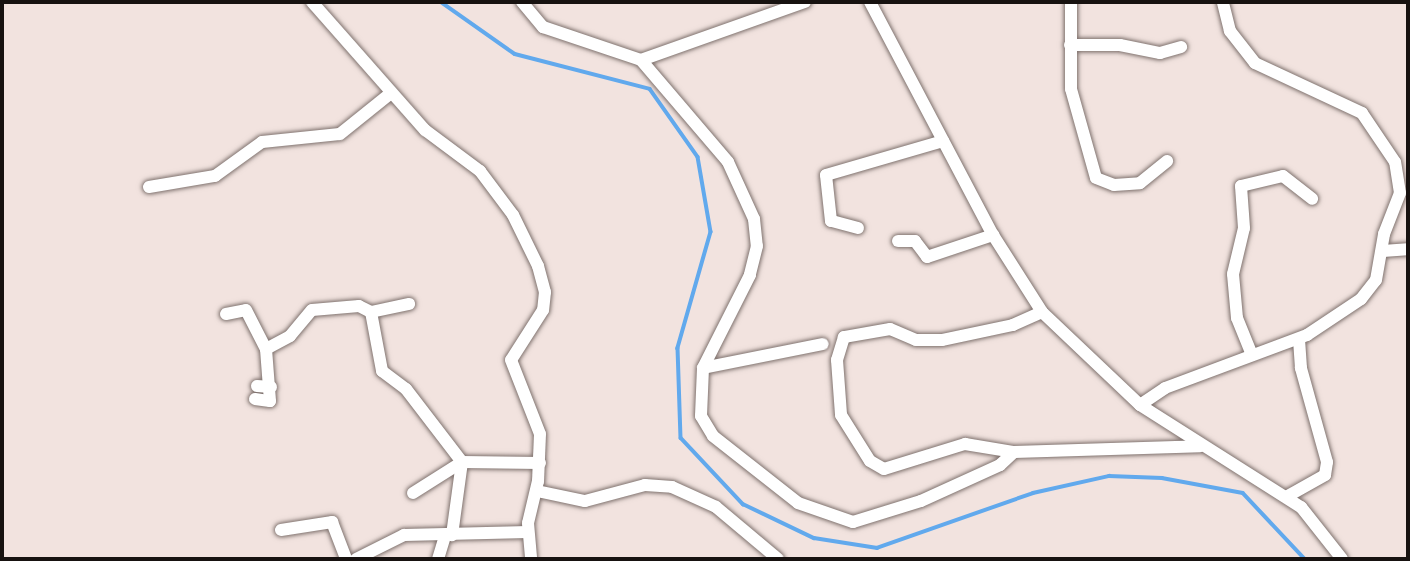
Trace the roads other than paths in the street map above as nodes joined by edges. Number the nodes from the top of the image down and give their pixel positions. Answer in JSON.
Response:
{"nodes":[{"id":1,"x":312,"y":2,"type":"edge"},
{"id":2,"x":522,"y":2,"type":"edge"},
{"id":3,"x":805,"y":2,"type":"edge"},
{"id":4,"x":870,"y":2,"type":"edge"},
{"id":5,"x":1072,"y":2,"type":"edge"},
{"id":6,"x":1223,"y":2,"type":"edge"},
{"id":7,"x":1070,"y":45,"type":"junction"},
{"id":8,"x":1181,"y":47,"type":"dead end"},
{"id":9,"x":642,"y":60,"type":"junction"},
{"id":10,"x":391,"y":93,"type":"junction"},
{"id":11,"x":943,"y":141,"type":"junction"},
{"id":12,"x":1167,"y":161,"type":"dead end"},
{"id":13,"x":149,"y":187,"type":"dead end"},
{"id":14,"x":1312,"y":199,"type":"dead end"},
{"id":15,"x":858,"y":228,"type":"dead end"},
{"id":16,"x":993,"y":236,"type":"junction"},
{"id":17,"x":898,"y":242,"type":"dead end"},
{"id":18,"x":1408,"y":249,"type":"edge"},
{"id":19,"x":1382,"y":251,"type":"junction"},
{"id":20,"x":409,"y":304,"type":"dead end"},
{"id":21,"x":371,"y":312,"type":"junction"},
{"id":22,"x":1042,"y":312,"type":"junction"},
{"id":23,"x":226,"y":314,"type":"dead end"},
{"id":24,"x":1299,"y":339,"type":"junction"},
{"id":25,"x":823,"y":344,"type":"dead end"},
{"id":26,"x":266,"y":349,"type":"junction"},
{"id":27,"x":1252,"y":355,"type":"junction"},
{"id":28,"x":703,"y":368,"type":"junction"},
{"id":29,"x":256,"y":392,"type":"dead end"},
{"id":30,"x":1140,"y":405,"type":"junction"},
{"id":31,"x":1200,"y":446,"type":"junction"},
{"id":32,"x":1014,"y":452,"type":"junction"},
{"id":33,"x":461,"y":462,"type":"junction"},
{"id":34,"x":540,"y":463,"type":"junction"},
{"id":35,"x":537,"y":491,"type":"junction"},
{"id":36,"x":413,"y":493,"type":"dead end"},
{"id":37,"x":1286,"y":497,"type":"junction"},
{"id":38,"x":281,"y":530,"type":"dead end"},
{"id":39,"x":528,"y":532,"type":"junction"},
{"id":40,"x":449,"y":535,"type":"junction"},
{"id":41,"x":346,"y":559,"type":"edge"},
{"id":42,"x":356,"y":559,"type":"edge"},
{"id":43,"x":438,"y":559,"type":"edge"},
{"id":44,"x":531,"y":559,"type":"edge"},
{"id":45,"x":778,"y":559,"type":"edge"},
{"id":46,"x":1342,"y":559,"type":"edge"}],
"edges":[{"from":1,"to":10,"type":"street"},
{"from":2,"to":9,"type":"street"},
{"from":3,"to":9,"type":"street"},
{"from":4,"to":11,"type":"street"},
{"from":5,"to":7,"type":"street"},
{"from":6,"to":19,"type":"street"},
{"from":7,"to":8,"type":"street"},
{"from":7,"to":12,"type":"street"},
{"from":9,"to":28,"type":"street"},
{"from":10,"to":13,"type":"street"},
{"from":10,"to":34,"type":"street"},
{"from":11,"to":15,"type":"street"},
{"from":11,"to":16,"type":"street"},
{"from":14,"to":27,"type":"street"},
{"from":16,"to":17,"type":"street"},
{"from":16,"to":22,"type":"street"},
{"from":18,"to":19,"type":"street"},
{"from":19,"to":24,"type":"street"},
{"from":20,"to":21,"type":"street"},
{"from":21,"to":26,"type":"street"},
{"from":21,"to":33,"type":"street"},
{"from":22,"to":30,"type":"street"},
{"from":22,"to":32,"type":"street"},
{"from":23,"to":26,"type":"street"},
{"from":24,"to":27,"type":"street"},
{"from":24,"to":37,"type":"street"},
{"from":25,"to":28,"type":"street"},
{"from":26,"to":29,"type":"street"},
{"from":27,"to":30,"type":"street"},
{"from":28,"to":32,"type":"street"},
{"from":30,"to":31,"type":"street"},
{"from":31,"to":32,"type":"street"},
{"from":31,"to":37,"type":"street"},
{"from":33,"to":34,"type":"street"},
{"from":33,"to":36,"type":"street"},
{"from":33,"to":40,"type":"street"},
{"from":34,"to":35,"type":"street"},
{"from":35,"to":39,"type":"street"},
{"from":35,"to":45,"type":"street"},
{"from":37,"to":46,"type":"street"},
{"from":38,"to":41,"type":"street"},
{"from":39,"to":40,"type":"street"},
{"from":39,"to":44,"type":"street"},
{"from":40,"to":42,"type":"street"},
{"from":40,"to":43,"type":"street"}]}
